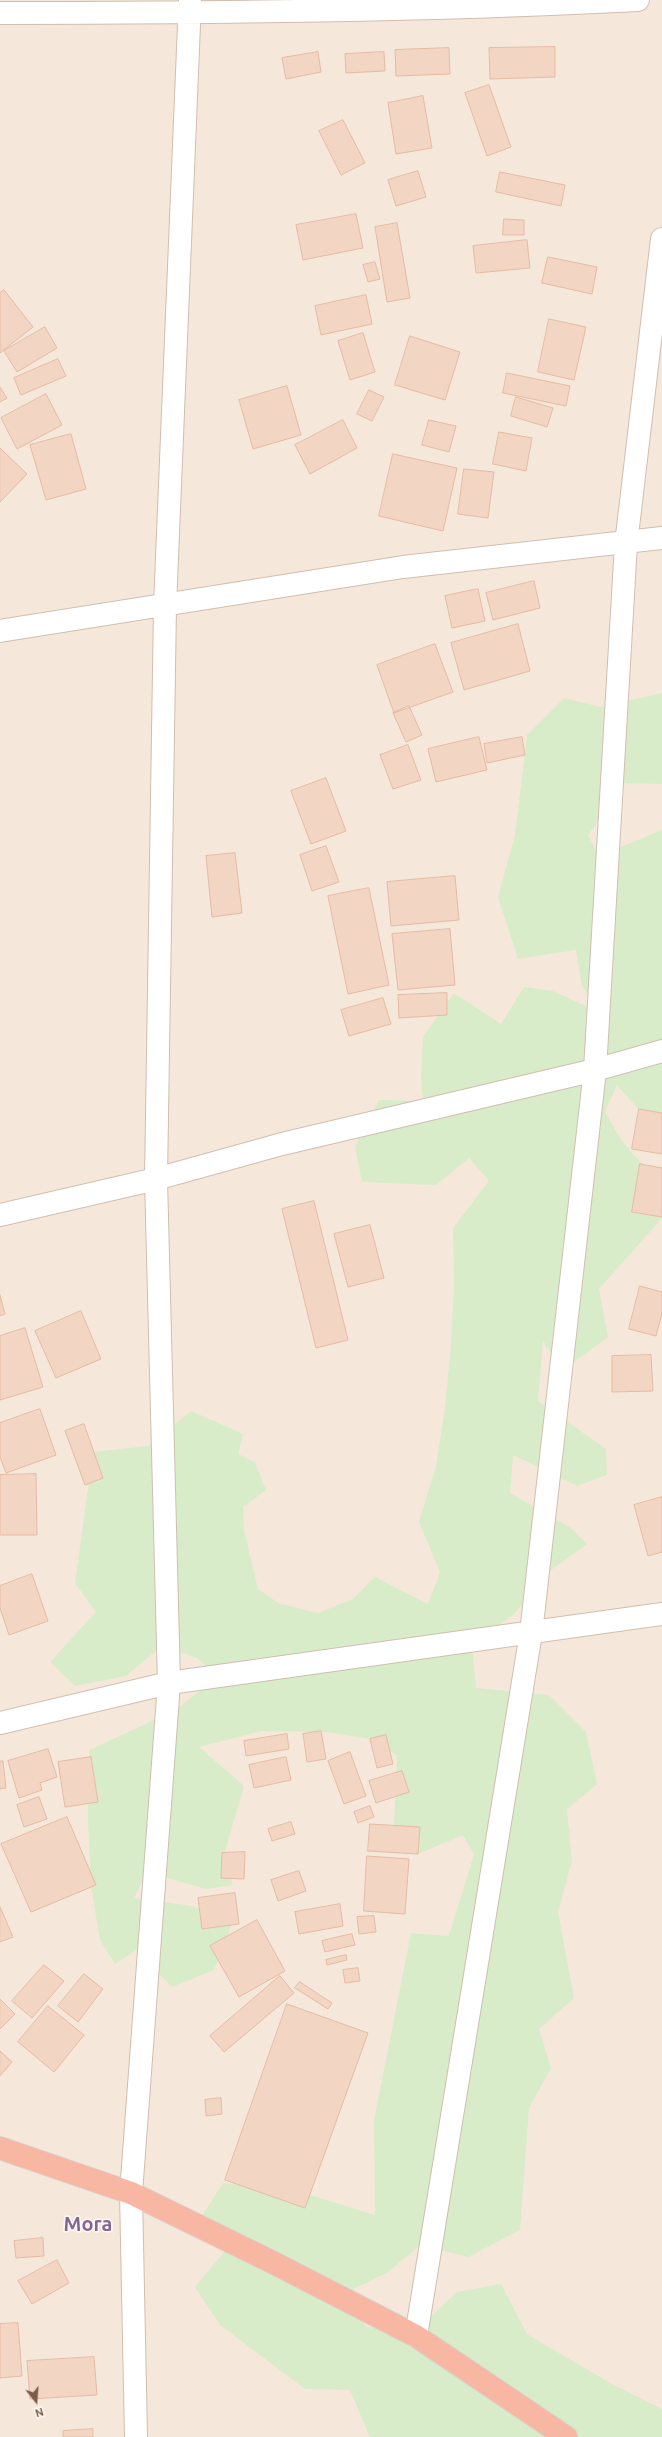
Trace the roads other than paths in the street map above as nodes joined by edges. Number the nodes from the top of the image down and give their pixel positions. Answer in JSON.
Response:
{"nodes":[{"id":1,"x":638,"y":0,"type":"edge"},
{"id":2,"x":190,"y":7,"type":"edge"},
{"id":3,"x":0,"y":13,"type":"edge"},
{"id":4,"x":662,"y":239,"type":"edge"},
{"id":5,"x":662,"y":538,"type":"edge"},
{"id":6,"x":626,"y":544,"type":"junction"},
{"id":7,"x":165,"y":606,"type":"junction"},
{"id":8,"x":0,"y":631,"type":"edge"},
{"id":9,"x":662,"y":1051,"type":"edge"},
{"id":10,"x":595,"y":1070,"type":"junction"},
{"id":11,"x":156,"y":1179,"type":"junction"},
{"id":12,"x":0,"y":1215,"type":"edge"},
{"id":13,"x":662,"y":1614,"type":"edge"},
{"id":14,"x":531,"y":1632,"type":"junction"},
{"id":15,"x":169,"y":1683,"type":"junction"},
{"id":16,"x":0,"y":1723,"type":"edge"},
{"id":17,"x":0,"y":2148,"type":"edge"},
{"id":18,"x":131,"y":2193,"type":"junction"},
{"id":19,"x":416,"y":2336,"type":"junction"},
{"id":20,"x":136,"y":2437,"type":"edge"},
{"id":21,"x":566,"y":2437,"type":"edge"}],
"edges":[{"from":1,"to":2,"type":"street"},
{"from":2,"to":3,"type":"street"},
{"from":2,"to":7,"type":"street"},
{"from":4,"to":6,"type":"street"},
{"from":5,"to":6,"type":"street"},
{"from":6,"to":7,"type":"street"},
{"from":6,"to":10,"type":"street"},
{"from":7,"to":8,"type":"street"},
{"from":7,"to":11,"type":"street"},
{"from":9,"to":10,"type":"street"},
{"from":10,"to":11,"type":"street"},
{"from":10,"to":14,"type":"street"},
{"from":11,"to":12,"type":"street"},
{"from":11,"to":15,"type":"street"},
{"from":13,"to":14,"type":"street"},
{"from":14,"to":15,"type":"street"},
{"from":14,"to":19,"type":"street"},
{"from":15,"to":16,"type":"street"},
{"from":15,"to":18,"type":"street"},
{"from":17,"to":18,"type":"highway"},
{"from":18,"to":19,"type":"highway"},
{"from":18,"to":20,"type":"street"},
{"from":19,"to":21,"type":"highway"}]}
